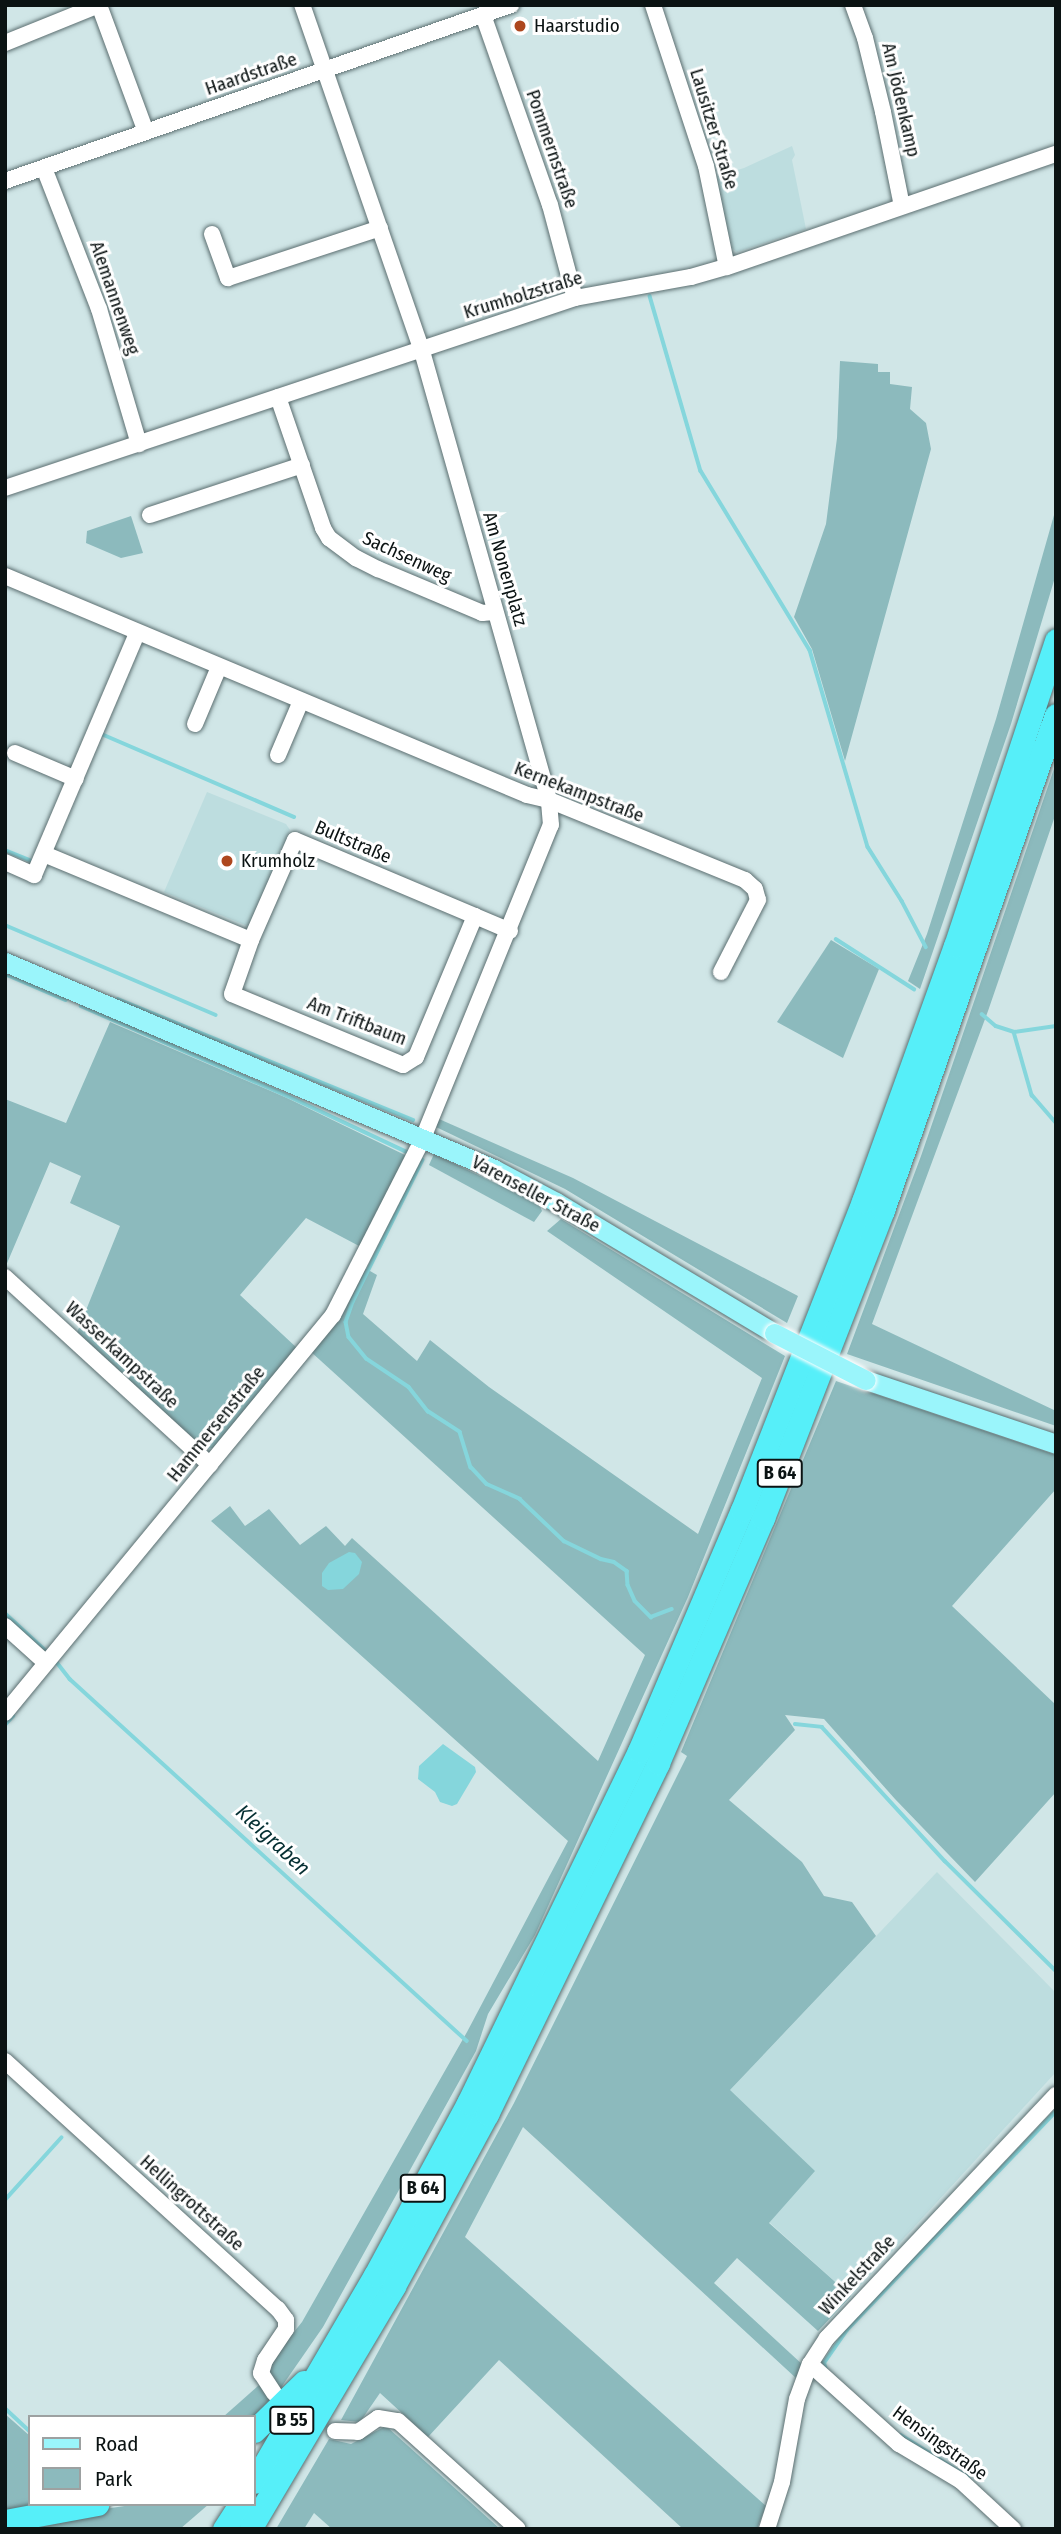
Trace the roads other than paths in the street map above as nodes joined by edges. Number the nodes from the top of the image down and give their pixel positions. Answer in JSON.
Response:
{"nodes":[{"id":1,"x":99,"y":5,"type":"edge"},
{"id":2,"x":302,"y":5,"type":"edge"},
{"id":3,"x":511,"y":5,"type":"edge"},
{"id":4,"x":653,"y":5,"type":"edge"},
{"id":5,"x":853,"y":5,"type":"edge"},
{"id":6,"x":483,"y":15,"type":"junction"},
{"id":7,"x":5,"y":43,"type":"edge"},
{"id":8,"x":325,"y":70,"type":"junction"},
{"id":9,"x":146,"y":132,"type":"junction"},
{"id":10,"x":1056,"y":154,"type":"edge"},
{"id":11,"x":44,"y":168,"type":"junction"},
{"id":12,"x":5,"y":181,"type":"edge"},
{"id":13,"x":902,"y":206,"type":"junction"},
{"id":14,"x":380,"y":229,"type":"junction"},
{"id":15,"x":212,"y":234,"type":"dead end"},
{"id":16,"x":727,"y":267,"type":"junction"},
{"id":17,"x":575,"y":298,"type":"junction"},
{"id":18,"x":421,"y":348,"type":"junction"},
{"id":19,"x":278,"y":397,"type":"junction"},
{"id":20,"x":139,"y":444,"type":"junction"},
{"id":21,"x":302,"y":465,"type":"junction"},
{"id":22,"x":5,"y":488,"type":"edge"},
{"id":23,"x":150,"y":515,"type":"dead end"},
{"id":24,"x":5,"y":576,"type":"edge"},
{"id":25,"x":495,"y":612,"type":"junction"},
{"id":26,"x":137,"y":633,"type":"junction"},
{"id":27,"x":1056,"y":640,"type":"edge"},
{"id":28,"x":219,"y":667,"type":"junction"},
{"id":29,"x":301,"y":701,"type":"junction"},
{"id":30,"x":1056,"y":715,"type":"edge"},
{"id":31,"x":195,"y":724,"type":"dead end"},
{"id":32,"x":15,"y":753,"type":"dead end"},
{"id":33,"x":278,"y":755,"type":"dead end"},
{"id":34,"x":76,"y":779,"type":"junction"},
{"id":35,"x":549,"y":800,"type":"junction"},
{"id":36,"x":44,"y":854,"type":"junction"},
{"id":37,"x":5,"y":862,"type":"edge"},
{"id":38,"x":475,"y":916,"type":"junction"},
{"id":39,"x":510,"y":931,"type":"junction"},
{"id":40,"x":251,"y":940,"type":"junction"},
{"id":41,"x":5,"y":962,"type":"edge"},
{"id":42,"x":721,"y":972,"type":"dead end"},
{"id":43,"x":423,"y":1138,"type":"junction"},
{"id":44,"x":5,"y":1277,"type":"edge"},
{"id":45,"x":1056,"y":1444,"type":"edge"},
{"id":46,"x":210,"y":1465,"type":"junction"},
{"id":47,"x":5,"y":1626,"type":"edge"},
{"id":48,"x":46,"y":1663,"type":"junction"},
{"id":49,"x":5,"y":1713,"type":"edge"},
{"id":50,"x":5,"y":2061,"type":"edge"},
{"id":51,"x":1056,"y":2095,"type":"edge"},
{"id":52,"x":329,"y":2357,"type":"junction"},
{"id":53,"x":810,"y":2364,"type":"junction"},
{"id":54,"x":274,"y":2393,"type":"dead end"},
{"id":55,"x":256,"y":2429,"type":"edge"},
{"id":56,"x":335,"y":2431,"type":"dead end"},
{"id":57,"x":256,"y":2479,"type":"edge"},
{"id":58,"x":86,"y":2506,"type":"edge"},
{"id":59,"x":5,"y":2521,"type":"edge"},
{"id":60,"x":249,"y":2521,"type":"edge"},
{"id":61,"x":224,"y":2529,"type":"edge"},
{"id":62,"x":518,"y":2529,"type":"edge"},
{"id":63,"x":767,"y":2529,"type":"edge"},
{"id":64,"x":1013,"y":2529,"type":"edge"}],
"edges":[{"from":1,"to":7,"type":"street"},
{"from":1,"to":9,"type":"street"},
{"from":2,"to":8,"type":"street","name":"Am Nonenplatz"},
{"from":3,"to":6,"type":"street","name":"Haardstraße"},
{"from":4,"to":16,"type":"street","name":"Lausitzer Straße"},
{"from":5,"to":13,"type":"street","name":"Am Jödenkamp"},
{"from":6,"to":8,"type":"street","name":"Haardstraße"},
{"from":6,"to":17,"type":"street","name":"Pommernstraße"},
{"from":8,"to":9,"type":"street","name":"Haardstraße"},
{"from":8,"to":14,"type":"street","name":"Am Nonenplatz"},
{"from":9,"to":11,"type":"street","name":"Haardstraße"},
{"from":10,"to":13,"type":"street","name":"Krumholzstraße"},
{"from":11,"to":12,"type":"street","name":"Haardstraße"},
{"from":11,"to":20,"type":"street","name":"Alemannenweg"},
{"from":13,"to":16,"type":"street","name":"Krumholzstraße"},
{"from":14,"to":15,"type":"street"},
{"from":14,"to":18,"type":"street","name":"Am Nonenplatz"},
{"from":16,"to":17,"type":"street","name":"Krumholzstraße"},
{"from":17,"to":18,"type":"street","name":"Krumholzstraße"},
{"from":18,"to":19,"type":"street","name":"Krumholzstraße"},
{"from":18,"to":25,"type":"street","name":"Am Nonenplatz"},
{"from":19,"to":20,"type":"street","name":"Krumholzstraße"},
{"from":19,"to":21,"type":"street","name":"Sachsenweg"},
{"from":20,"to":22,"type":"street","name":"Krumholzstraße"},
{"from":21,"to":23,"type":"street"},
{"from":21,"to":25,"type":"street","name":"Sachsenweg"},
{"from":24,"to":26,"type":"street","name":"Kernekampstraße"},
{"from":25,"to":35,"type":"street","name":"Am Nonenplatz"},
{"from":26,"to":28,"type":"street","name":"Kernekampstraße"},
{"from":26,"to":34,"type":"street"},
{"from":27,"to":52,"type":"highway","number":"B 64"},
{"from":28,"to":29,"type":"street","name":"Kernekampstraße"},
{"from":28,"to":31,"type":"street"},
{"from":29,"to":33,"type":"street"},
{"from":29,"to":35,"type":"street","name":"Kernekampstraße"},
{"from":30,"to":60,"type":"highway","number":"B 64"},
{"from":32,"to":34,"type":"street"},
{"from":34,"to":36,"type":"street"},
{"from":35,"to":39,"type":"street","name":"Am Nonenplatz"},
{"from":35,"to":42,"type":"street","name":"Kernekampstraße"},
{"from":36,"to":37,"type":"street"},
{"from":36,"to":40,"type":"street"},
{"from":38,"to":39,"type":"street","name":"Bultstraße"},
{"from":38,"to":40,"type":"street","name":"Bultstraße"},
{"from":38,"to":40,"type":"street","name":"Am Triftbaum"},
{"from":39,"to":43,"type":"street","name":"Am Nonenplatz"},
{"from":41,"to":43,"type":"main road","name":"Varenseller Straße"},
{"from":43,"to":45,"type":"main road","name":"Varenseller Straße","bridge":true},
{"from":43,"to":46,"type":"street","name":"Hammersenstraße"},
{"from":44,"to":46,"type":"street","name":"Wasserkampstraße"},
{"from":46,"to":48,"type":"street","name":"Hammersenstraße"},
{"from":47,"to":48,"type":"street"},
{"from":48,"to":49,"type":"street","name":"Hammersenstraße"},
{"from":50,"to":54,"type":"street","name":"Hellingrottstraße"},
{"from":51,"to":53,"type":"street","name":"Winkelstraße"},
{"from":52,"to":55,"type":"highway","number":"B 64"},
{"from":52,"to":57,"type":"highway","number":"B 55"},
{"from":53,"to":63,"type":"street","name":"Winkelstraße"},
{"from":53,"to":64,"type":"street","name":"Hensingstraße"},
{"from":56,"to":62,"type":"street"},
{"from":58,"to":59,"type":"highway"},
{"from":60,"to":61,"type":"highway"}]}
